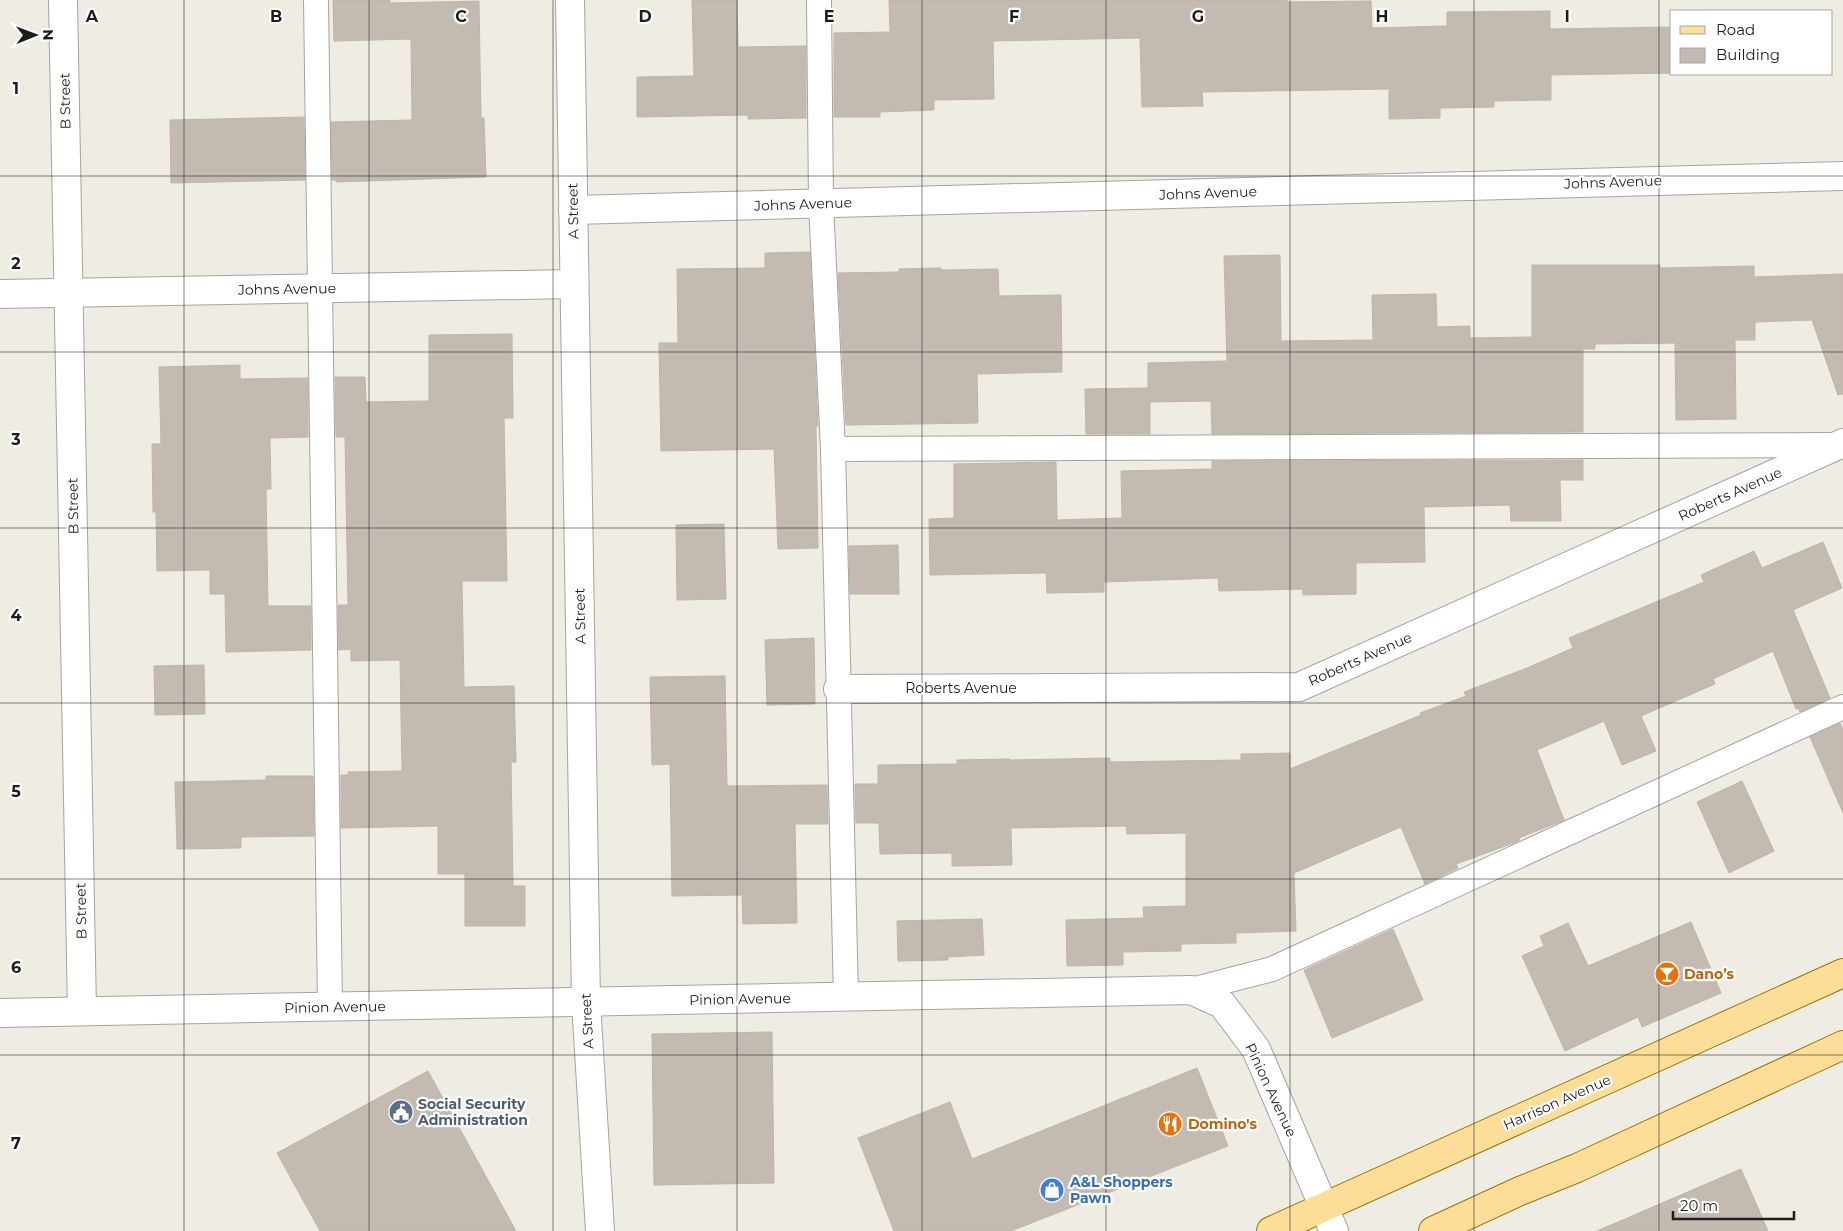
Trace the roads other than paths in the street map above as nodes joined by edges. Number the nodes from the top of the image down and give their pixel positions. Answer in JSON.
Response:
{"nodes":[{"id":1,"x":63,"y":0,"type":"edge"},
{"id":2,"x":316,"y":0,"type":"edge"},
{"id":3,"x":570,"y":0,"type":"edge"},
{"id":4,"x":819,"y":0,"type":"edge"},
{"id":5,"x":1843,"y":176,"type":"edge"},
{"id":6,"x":821,"y":204,"type":"junction"},
{"id":7,"x":573,"y":210,"type":"junction"},
{"id":8,"x":574,"y":284,"type":"junction"},
{"id":9,"x":320,"y":289,"type":"junction"},
{"id":10,"x":69,"y":293,"type":"junction"},
{"id":11,"x":0,"y":294,"type":"edge"},
{"id":12,"x":1840,"y":444,"type":"edge"},
{"id":13,"x":833,"y":449,"type":"junction"},
{"id":14,"x":838,"y":689,"type":"junction"},
{"id":15,"x":1843,"y":707,"type":"edge"},
{"id":16,"x":1843,"y":973,"type":"edge"},
{"id":17,"x":1191,"y":990,"type":"junction"},
{"id":18,"x":846,"y":997,"type":"junction"},
{"id":19,"x":586,"y":1002,"type":"junction"},
{"id":20,"x":330,"y":1007,"type":"junction"},
{"id":21,"x":82,"y":1012,"type":"junction"},
{"id":22,"x":0,"y":1013,"type":"edge"},
{"id":23,"x":1843,"y":1045,"type":"edge"},
{"id":24,"x":1323,"y":1206,"type":"junction"},
{"id":25,"x":600,"y":1231,"type":"edge"},
{"id":26,"x":1271,"y":1231,"type":"edge"},
{"id":27,"x":1334,"y":1231,"type":"edge"},
{"id":28,"x":1434,"y":1231,"type":"edge"}],
"edges":[{"from":1,"to":10,"type":"street","name":"B Street"},
{"from":2,"to":9,"type":"lane"},
{"from":3,"to":7,"type":"street","name":"A Street"},
{"from":4,"to":6,"type":"lane"},
{"from":5,"to":6,"type":"street","name":"Johns Avenue"},
{"from":6,"to":7,"type":"street","name":"Johns Avenue"},
{"from":6,"to":13,"type":"lane"},
{"from":7,"to":8,"type":"street","name":"A Street"},
{"from":8,"to":9,"type":"street","name":"Johns Avenue"},
{"from":8,"to":19,"type":"street","name":"A Street"},
{"from":9,"to":10,"type":"street","name":"Johns Avenue"},
{"from":9,"to":20,"type":"lane"},
{"from":10,"to":11,"type":"street","name":"Johns Avenue"},
{"from":10,"to":21,"type":"street","name":"B Street"},
{"from":12,"to":13,"type":"lane"},
{"from":12,"to":14,"type":"street","name":"Roberts Avenue"},
{"from":13,"to":14,"type":"lane"},
{"from":14,"to":18,"type":"lane"},
{"from":15,"to":17,"type":"lane"},
{"from":16,"to":24,"type":"main road","name":"Harrison Avenue"},
{"from":17,"to":18,"type":"street","name":"Pinion Avenue"},
{"from":17,"to":24,"type":"street","name":"Pinion Avenue"},
{"from":18,"to":19,"type":"street","name":"Pinion Avenue"},
{"from":19,"to":20,"type":"street","name":"Pinion Avenue"},
{"from":19,"to":25,"type":"street","name":"A Street"},
{"from":20,"to":21,"type":"street","name":"Pinion Avenue"},
{"from":21,"to":22,"type":"street","name":"Pinion Avenue"},
{"from":23,"to":28,"type":"main road"},
{"from":24,"to":26,"type":"main road","name":"Harrison Avenue"},
{"from":24,"to":27,"type":"street","name":"Pinion Avenue"}]}
